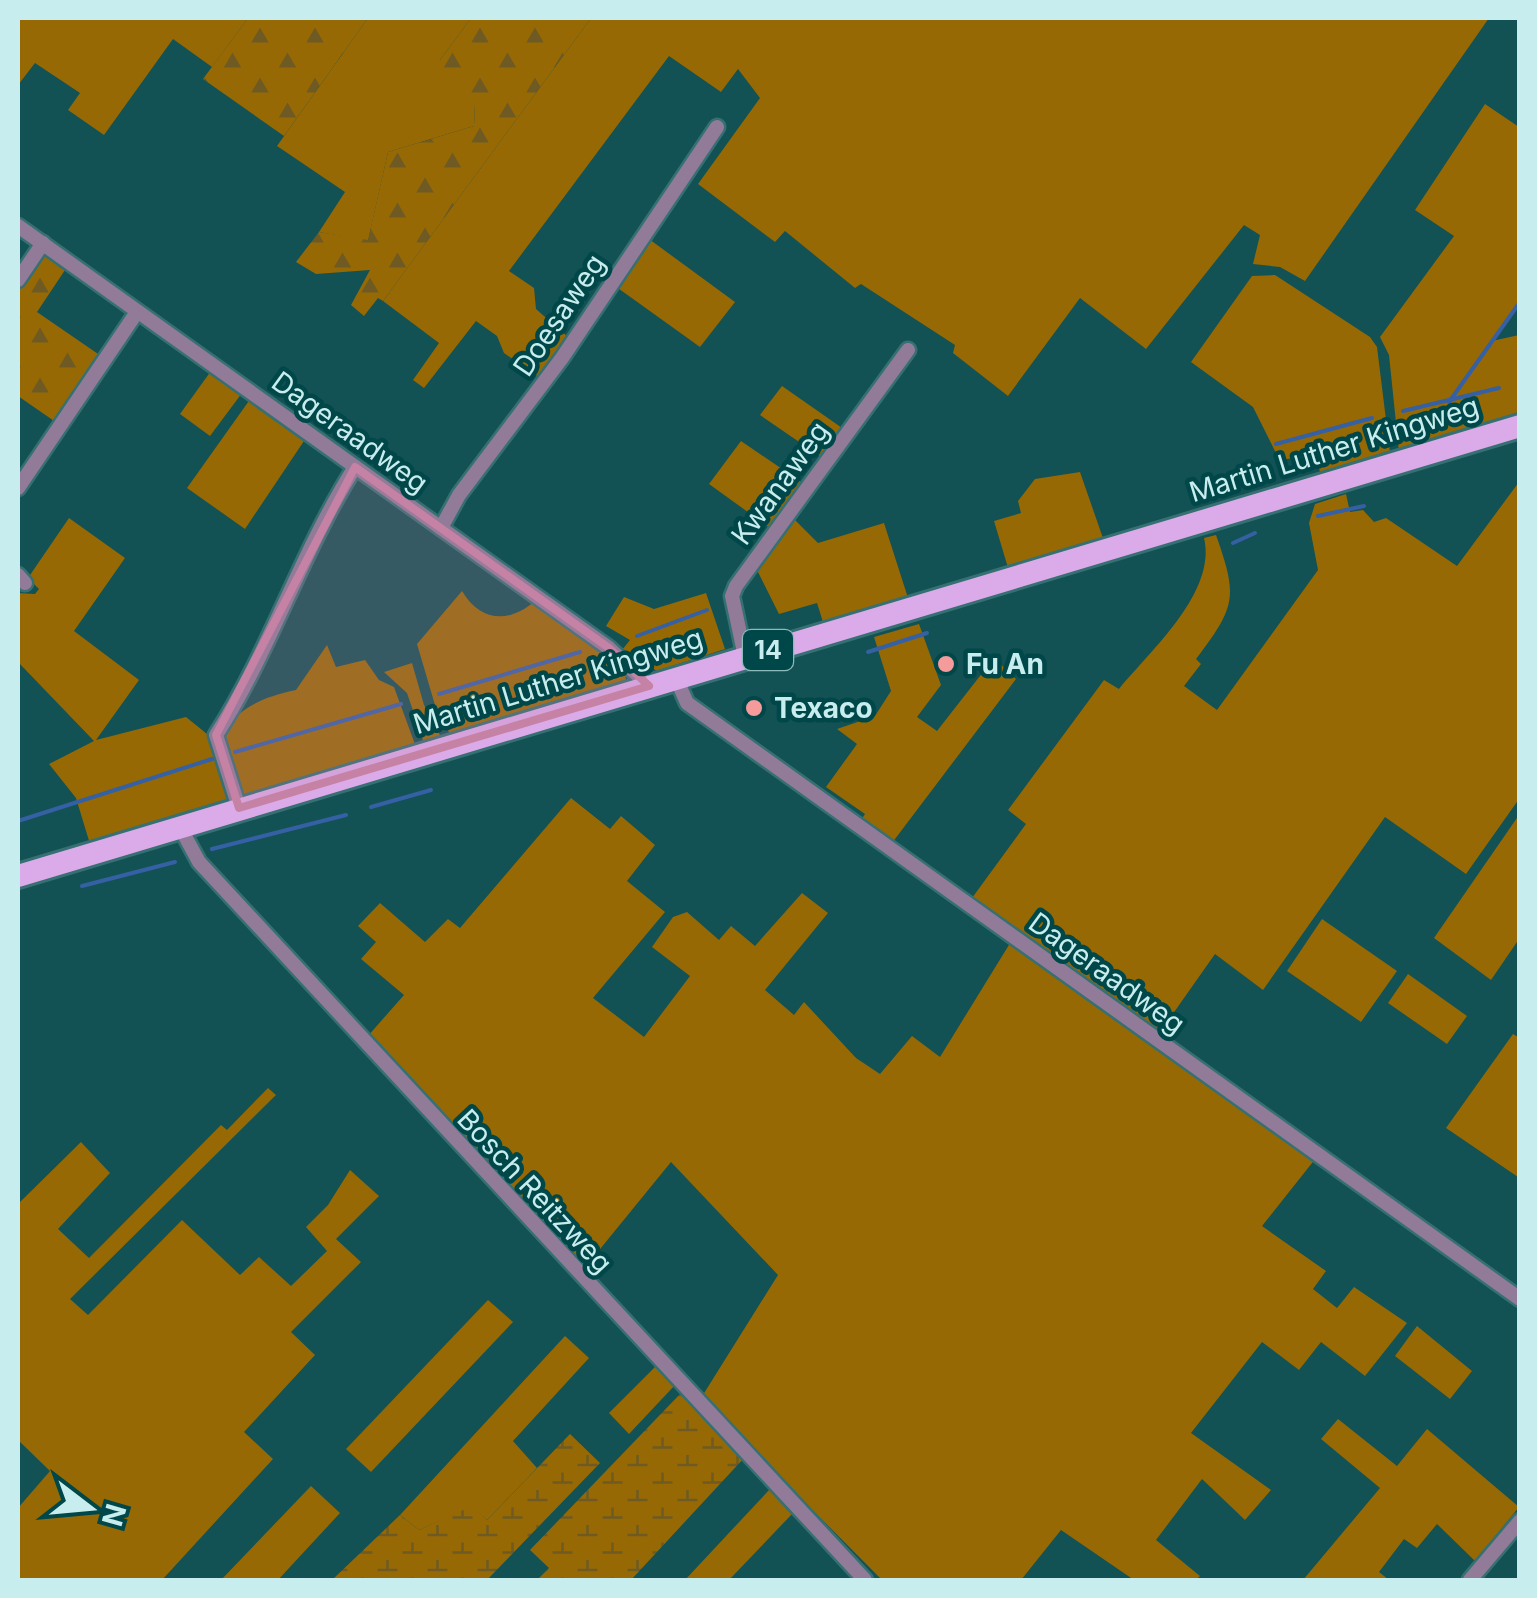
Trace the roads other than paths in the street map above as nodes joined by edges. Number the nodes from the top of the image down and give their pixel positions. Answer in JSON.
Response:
{"nodes":[{"id":1,"x":717,"y":127,"type":"dead end"},
{"id":2,"x":18,"y":226,"type":"edge"},
{"id":3,"x":42,"y":243,"type":"junction"},
{"id":4,"x":18,"y":280,"type":"edge"},
{"id":5,"x":137,"y":312,"type":"junction"},
{"id":6,"x":908,"y":350,"type":"dead end"},
{"id":7,"x":1520,"y":426,"type":"edge"},
{"id":8,"x":354,"y":467,"type":"junction"},
{"id":9,"x":18,"y":488,"type":"edge"},
{"id":10,"x":441,"y":528,"type":"junction"},
{"id":11,"x":744,"y":657,"type":"junction"},
{"id":12,"x":676,"y":678,"type":"junction"},
{"id":13,"x":648,"y":686,"type":"junction"},
{"id":14,"x":239,"y":808,"type":"junction"},
{"id":15,"x":180,"y":826,"type":"junction"},
{"id":16,"x":18,"y":876,"type":"edge"},
{"id":17,"x":1520,"y":1299,"type":"edge"},
{"id":18,"x":1520,"y":1521,"type":"edge"},
{"id":19,"x":865,"y":1580,"type":"edge"},
{"id":20,"x":1470,"y":1580,"type":"edge"}],
"edges":[{"from":1,"to":10,"type":"street","name":"Doesaweg"},
{"from":2,"to":3,"type":"street","name":"Dageraadweg"},
{"from":3,"to":4,"type":"street"},
{"from":3,"to":5,"type":"street","name":"Dageraadweg"},
{"from":5,"to":8,"type":"street","name":"Dageraadweg"},
{"from":5,"to":9,"type":"street"},
{"from":6,"to":11,"type":"street","name":"Kwanaweg"},
{"from":7,"to":11,"type":"main road","name":"Martin Luther Kingweg","number":"14"},
{"from":8,"to":10,"type":"street","name":"Dageraadweg"},
{"from":8,"to":14,"type":"street"},
{"from":10,"to":13,"type":"street","name":"Dageraadweg"},
{"from":11,"to":12,"type":"main road","name":"Martin Luther Kingweg","number":"14"},
{"from":12,"to":13,"type":"main road","name":"Martin Luther Kingweg","number":"14"},
{"from":12,"to":17,"type":"street","name":"Dageraadweg"},
{"from":13,"to":14,"type":"main road","name":"Martin Luther Kingweg","number":"14"},
{"from":14,"to":15,"type":"main road","name":"Martin Luther Kingweg","number":"14"},
{"from":15,"to":16,"type":"main road","name":"Martin Luther Kingweg","number":"14"},
{"from":15,"to":19,"type":"street","name":"Bosch Reitzweg"},
{"from":18,"to":20,"type":"street"}]}
